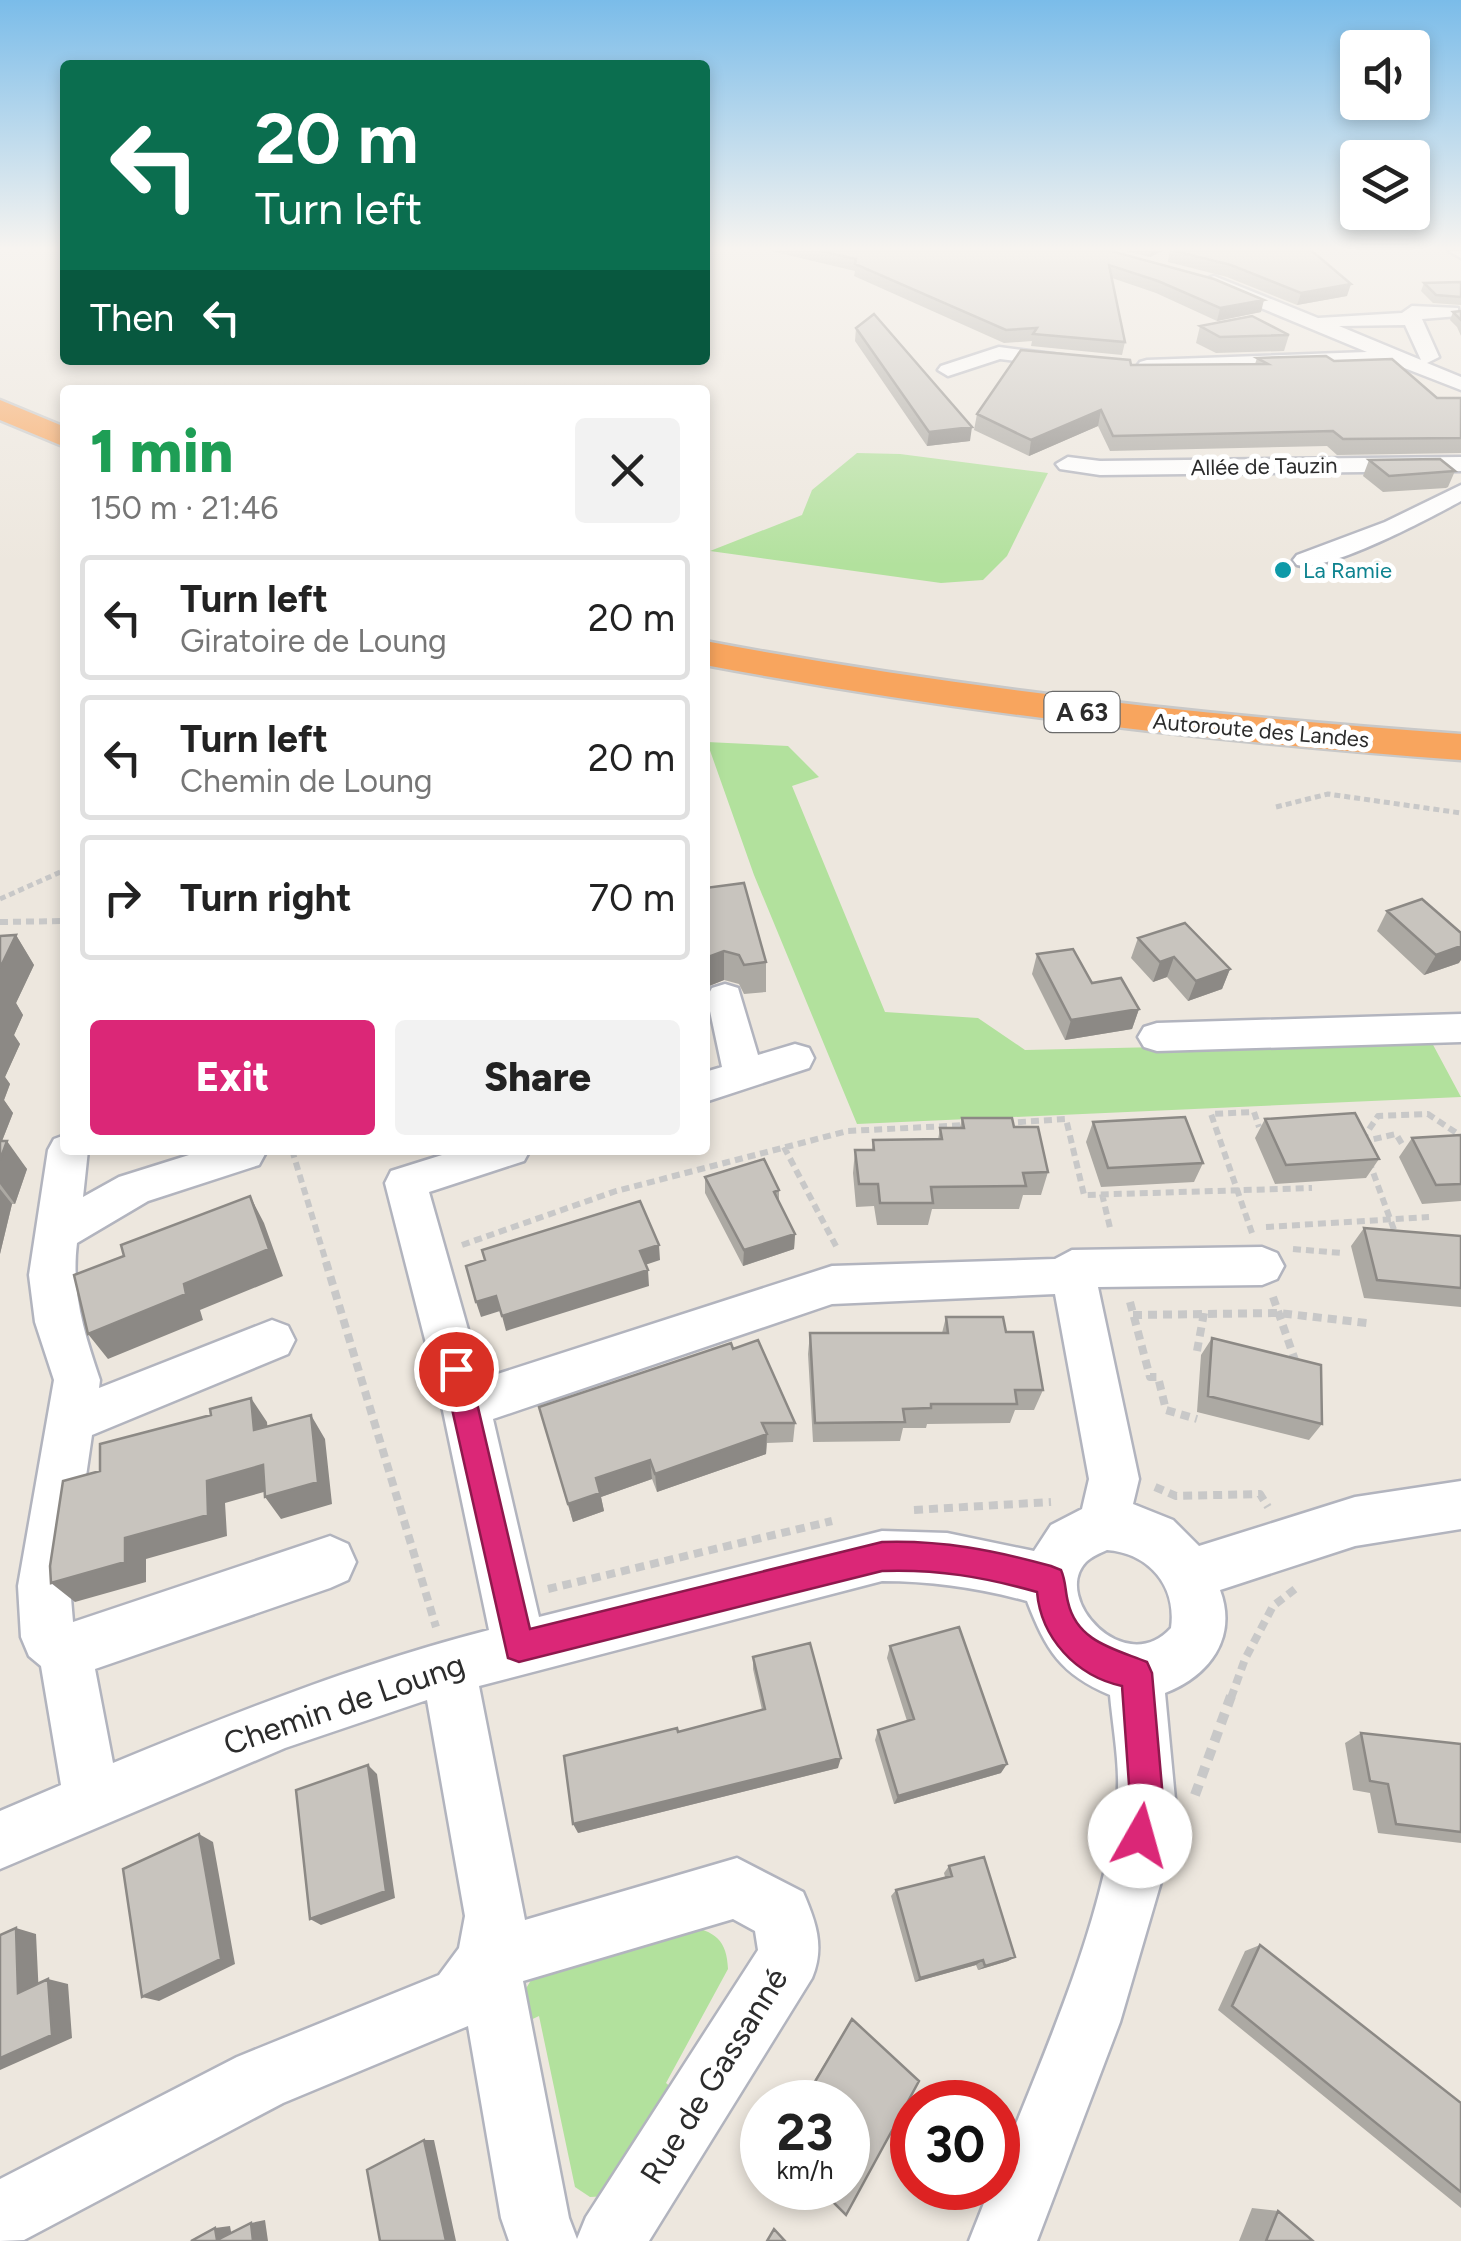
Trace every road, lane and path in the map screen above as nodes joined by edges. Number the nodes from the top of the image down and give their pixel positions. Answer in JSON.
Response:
{"nodes":[{"id":1,"x":991,"y":356,"type":"edge"},
{"id":2,"x":1018,"y":356,"type":"edge"},
{"id":3,"x":1388,"y":356,"type":"edge"},
{"id":4,"x":1393,"y":356,"type":"edge"},
{"id":5,"x":1089,"y":365,"type":"edge"},
{"id":6,"x":1118,"y":366,"type":"edge"},
{"id":7,"x":948,"y":370,"type":"dead end"},
{"id":8,"x":1461,"y":384,"type":"edge"},
{"id":9,"x":0,"y":408,"type":"edge"},
{"id":10,"x":60,"y":436,"type":"edge"},
{"id":11,"x":0,"y":442,"type":"edge"},
{"id":12,"x":1068,"y":464,"type":"dead end"},
{"id":13,"x":1461,"y":464,"type":"edge"},
{"id":14,"x":60,"y":468,"type":"edge"},
{"id":15,"x":1461,"y":492,"type":"edge"},
{"id":16,"x":1306,"y":560,"type":"dead end"},
{"id":17,"x":710,"y":622,"type":"edge"},
{"id":18,"x":710,"y":653,"type":"edge"},
{"id":19,"x":1460,"y":739,"type":"edge"},
{"id":20,"x":1276,"y":808,"type":"dead end"},
{"id":21,"x":1461,"y":814,"type":"edge"},
{"id":22,"x":60,"y":872,"type":"edge"},
{"id":23,"x":0,"y":899,"type":"edge"},
{"id":24,"x":60,"y":920,"type":"edge"},
{"id":25,"x":0,"y":922,"type":"edge"},
{"id":26,"x":725,"y":997,"type":"dead end"},
{"id":27,"x":1461,"y":1028,"type":"edge"},
{"id":28,"x":1157,"y":1038,"type":"dead end"},
{"id":29,"x":796,"y":1058,"type":"dead end"},
{"id":30,"x":743,"y":1075,"type":"junction"},
{"id":31,"x":710,"y":1085,"type":"edge"},
{"id":32,"x":1260,"y":1127,"type":"dead end"},
{"id":33,"x":1461,"y":1136,"type":"edge"},
{"id":34,"x":1361,"y":1142,"type":"junction"},
{"id":35,"x":1402,"y":1144,"type":"dead end"},
{"id":36,"x":784,"y":1147,"type":"junction"},
{"id":37,"x":68,"y":1155,"type":"edge"},
{"id":38,"x":242,"y":1155,"type":"edge"},
{"id":39,"x":294,"y":1155,"type":"edge"},
{"id":40,"x":476,"y":1155,"type":"edge"},
{"id":41,"x":449,"y":1159,"type":"edge"},
{"id":42,"x":1312,"y":1188,"type":"dead end"},
{"id":43,"x":1238,"y":1192,"type":"junction"},
{"id":44,"x":1429,"y":1217,"type":"dead end"},
{"id":45,"x":1392,"y":1219,"type":"junction"},
{"id":46,"x":60,"y":1231,"type":"junction"},
{"id":47,"x":1399,"y":1243,"type":"edge"},
{"id":48,"x":1256,"y":1247,"type":"junction"},
{"id":49,"x":427,"y":1259,"type":"junction"},
{"id":50,"x":1051,"y":1276,"type":"dead end"},
{"id":51,"x":856,"y":1283,"type":"junction"},
{"id":52,"x":1204,"y":1313,"type":"junction"},
{"id":53,"x":1278,"y":1313,"type":"junction"},
{"id":54,"x":1367,"y":1323,"type":"dead end"},
{"id":55,"x":272,"y":1340,"type":"dead end"},
{"id":56,"x":1196,"y":1351,"type":"dead end"},
{"id":57,"x":1299,"y":1372,"type":"edge"},
{"id":58,"x":466,"y":1406,"type":"junction"},
{"id":59,"x":1196,"y":1418,"type":"dead end"},
{"id":60,"x":72,"y":1420,"type":"junction"},
{"id":61,"x":1108,"y":1502,"type":"junction"},
{"id":62,"x":1461,"y":1505,"type":"edge"},
{"id":63,"x":1288,"y":1539,"type":"junction"},
{"id":64,"x":330,"y":1562,"type":"dead end"},
{"id":65,"x":1190,"y":1576,"type":"junction"},
{"id":66,"x":1051,"y":1581,"type":"junction"},
{"id":67,"x":519,"y":1647,"type":"junction"},
{"id":68,"x":66,"y":1652,"type":"junction"},
{"id":69,"x":448,"y":1666,"type":"junction"},
{"id":70,"x":1136,"y":1673,"type":"junction"},
{"id":71,"x":92,"y":1801,"type":"junction"},
{"id":72,"x":0,"y":1840,"type":"edge"},
{"id":73,"x":488,"y":1961,"type":"junction"},
{"id":74,"x":0,"y":2216,"type":"edge"},
{"id":75,"x":544,"y":2241,"type":"edge"},
{"id":76,"x":610,"y":2241,"type":"edge"},
{"id":77,"x":1003,"y":2241,"type":"edge"}],
"edges":[{"from":1,"to":7,"type":"street"},
{"from":2,"to":5,"type":"street"},
{"from":3,"to":6,"type":"street"},
{"from":4,"to":8,"type":"street"},
{"from":9,"to":10,"type":"highway"},
{"from":11,"to":14,"type":"highway"},
{"from":12,"to":13,"type":"street","name":"Allée de Tauzin"},
{"from":15,"to":16,"type":"street"},
{"from":17,"to":19,"type":"highway","name":"Autoroute des Landes","number":"A 63"},
{"from":18,"to":19,"type":"highway","name":"Autoroute des Landes","number":"A 63"},
{"from":20,"to":21,"type":"path"},
{"from":22,"to":23,"type":"path"},
{"from":24,"to":25,"type":"path"},
{"from":26,"to":30,"type":"street"},
{"from":27,"to":28,"type":"street"},
{"from":29,"to":30,"type":"street"},
{"from":30,"to":31,"type":"street"},
{"from":32,"to":43,"type":"path"},
{"from":33,"to":34,"type":"path"},
{"from":34,"to":35,"type":"path"},
{"from":34,"to":45,"type":"path"},
{"from":36,"to":43,"type":"path"},
{"from":36,"to":49,"type":"path"},
{"from":36,"to":51,"type":"path"},
{"from":37,"to":46,"type":"street"},
{"from":38,"to":46,"type":"street"},
{"from":39,"to":69,"type":"path"},
{"from":40,"to":41,"type":"street"},
{"from":41,"to":49,"type":"street"},
{"from":42,"to":43,"type":"path"},
{"from":43,"to":48,"type":"path"},
{"from":44,"to":45,"type":"path"},
{"from":45,"to":47,"type":"path"},
{"from":45,"to":48,"type":"path"},
{"from":46,"to":60,"type":"street"},
{"from":48,"to":53,"type":"path"},
{"from":48,"to":61,"type":"street"},
{"from":49,"to":58,"type":"street"},
{"from":50,"to":51,"type":"street"},
{"from":51,"to":58,"type":"street"},
{"from":52,"to":53,"type":"path"},
{"from":52,"to":56,"type":"path"},
{"from":52,"to":59,"type":"path"},
{"from":53,"to":54,"type":"path"},
{"from":53,"to":57,"type":"path"},
{"from":55,"to":60,"type":"street"},
{"from":58,"to":67,"type":"street"},
{"from":60,"to":68,"type":"street"},
{"from":61,"to":63,"type":"path"},
{"from":61,"to":65,"type":"street"},
{"from":61,"to":66,"type":"street"},
{"from":62,"to":63,"type":"street"},
{"from":63,"to":65,"type":"street"},
{"from":64,"to":68,"type":"street"},
{"from":65,"to":70,"type":"street"},
{"from":66,"to":67,"type":"street","name":"Chemin de Loung"},
{"from":66,"to":70,"type":"street"},
{"from":67,"to":69,"type":"street","name":"Chemin de Loung"},
{"from":68,"to":71,"type":"street"},
{"from":69,"to":71,"type":"street","name":"Chemin de Loung"},
{"from":69,"to":73,"type":"street"},
{"from":70,"to":77,"type":"street"},
{"from":71,"to":72,"type":"street","name":"Chemin de Loung"},
{"from":73,"to":74,"type":"street"},
{"from":73,"to":75,"type":"street"},
{"from":73,"to":76,"type":"street","name":"Rue de Gassanné"}]}
